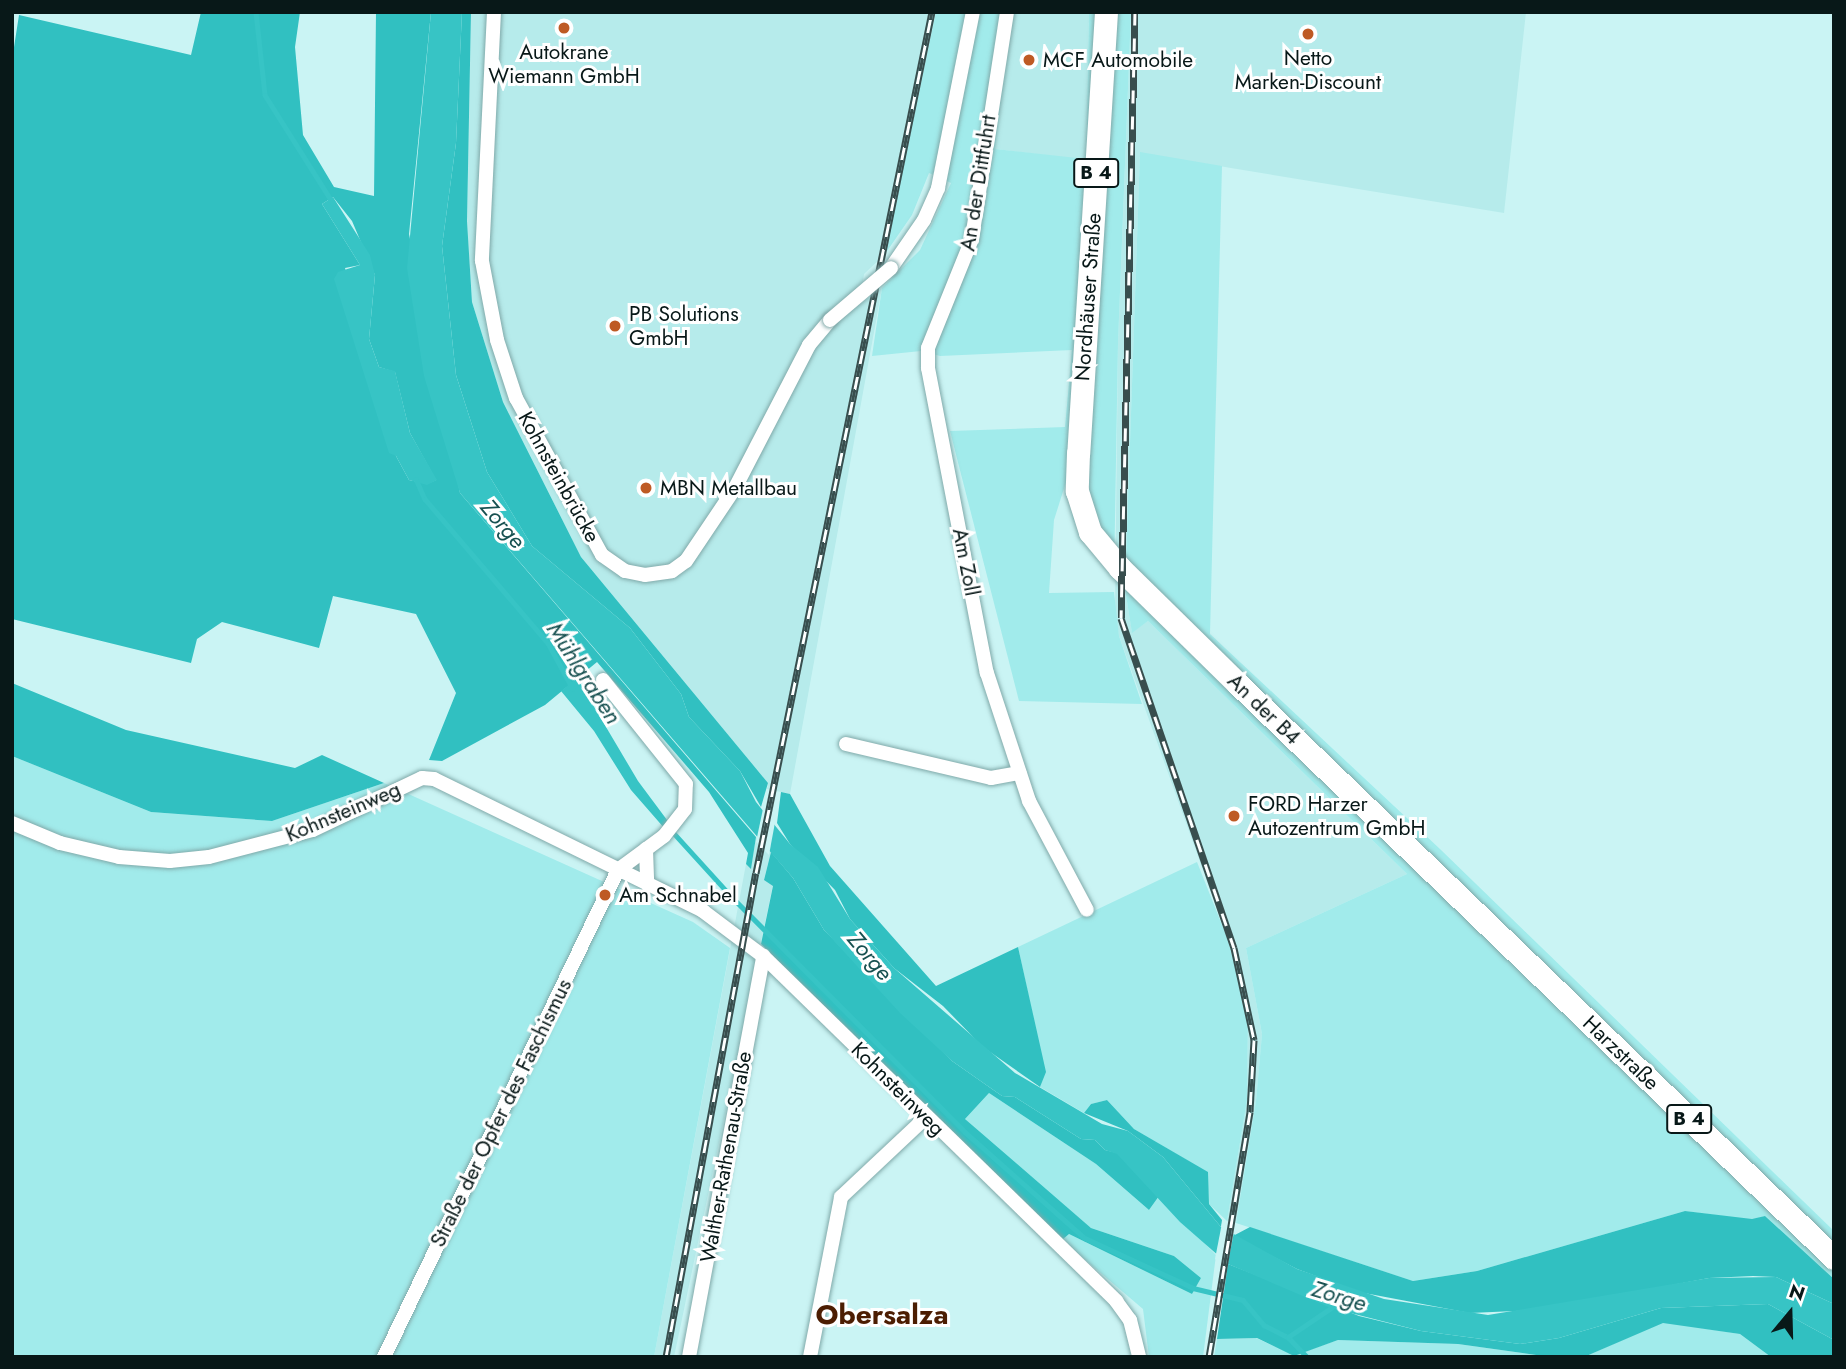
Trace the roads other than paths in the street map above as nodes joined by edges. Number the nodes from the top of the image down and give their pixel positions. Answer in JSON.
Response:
{"nodes":[{"id":1,"x":494,"y":12,"type":"edge"},
{"id":2,"x":973,"y":12,"type":"edge"},
{"id":3,"x":1006,"y":12,"type":"edge"},
{"id":4,"x":1106,"y":12,"type":"edge"},
{"id":5,"x":928,"y":348,"type":"joint"},
{"id":6,"x":1120,"y":568,"type":"joint"},
{"id":7,"x":603,"y":680,"type":"dead end"},
{"id":8,"x":846,"y":744,"type":"dead end"},
{"id":9,"x":1020,"y":773,"type":"junction"},
{"id":10,"x":12,"y":823,"type":"edge"},
{"id":11,"x":646,"y":849,"type":"junction"},
{"id":12,"x":1409,"y":849,"type":"joint"},
{"id":13,"x":618,"y":870,"type":"junction"},
{"id":14,"x":647,"y":884,"type":"junction"},
{"id":15,"x":1087,"y":910,"type":"dead end"},
{"id":16,"x":763,"y":956,"type":"junction"},
{"id":17,"x":925,"y":1118,"type":"junction"},
{"id":18,"x":1834,"y":1258,"type":"edge"},
{"id":19,"x":384,"y":1357,"type":"edge"},
{"id":20,"x":689,"y":1357,"type":"edge"},
{"id":21,"x":810,"y":1357,"type":"edge"},
{"id":22,"x":1139,"y":1357,"type":"edge"}],
"edges":[{"from":1,"to":2,"type":"street","name":"Kohnsteinbrücke","bridge":true},
{"from":3,"to":5,"type":"street","name":"An der Dittfuhrt"},
{"from":4,"to":6,"type":"main road","name":"Nordhäuser Straße","number":"B 4"},
{"from":5,"to":9,"type":"street","name":"Am Zoll"},
{"from":6,"to":12,"type":"main road","name":"An der B4","number":"B 4"},
{"from":7,"to":11,"type":"street"},
{"from":8,"to":9,"type":"street"},
{"from":9,"to":15,"type":"street","name":"Am Zoll"},
{"from":10,"to":13,"type":"street","name":"Kohnsteinweg"},
{"from":11,"to":13,"type":"street"},
{"from":11,"to":14,"type":"street"},
{"from":12,"to":18,"type":"main road","name":"Harzstraße","number":"B 4"},
{"from":13,"to":14,"type":"street","name":"Kohnsteinweg"},
{"from":13,"to":19,"type":"street","name":"Straße der Opfer des Faschismus"},
{"from":14,"to":16,"type":"street","name":"Kohnsteinweg"},
{"from":16,"to":17,"type":"street","name":"Kohnsteinweg"},
{"from":16,"to":20,"type":"street","name":"Walther-Rathenau-Straße"},
{"from":17,"to":21,"type":"street"},
{"from":17,"to":22,"type":"street","name":"Kohnsteinweg"}]}
